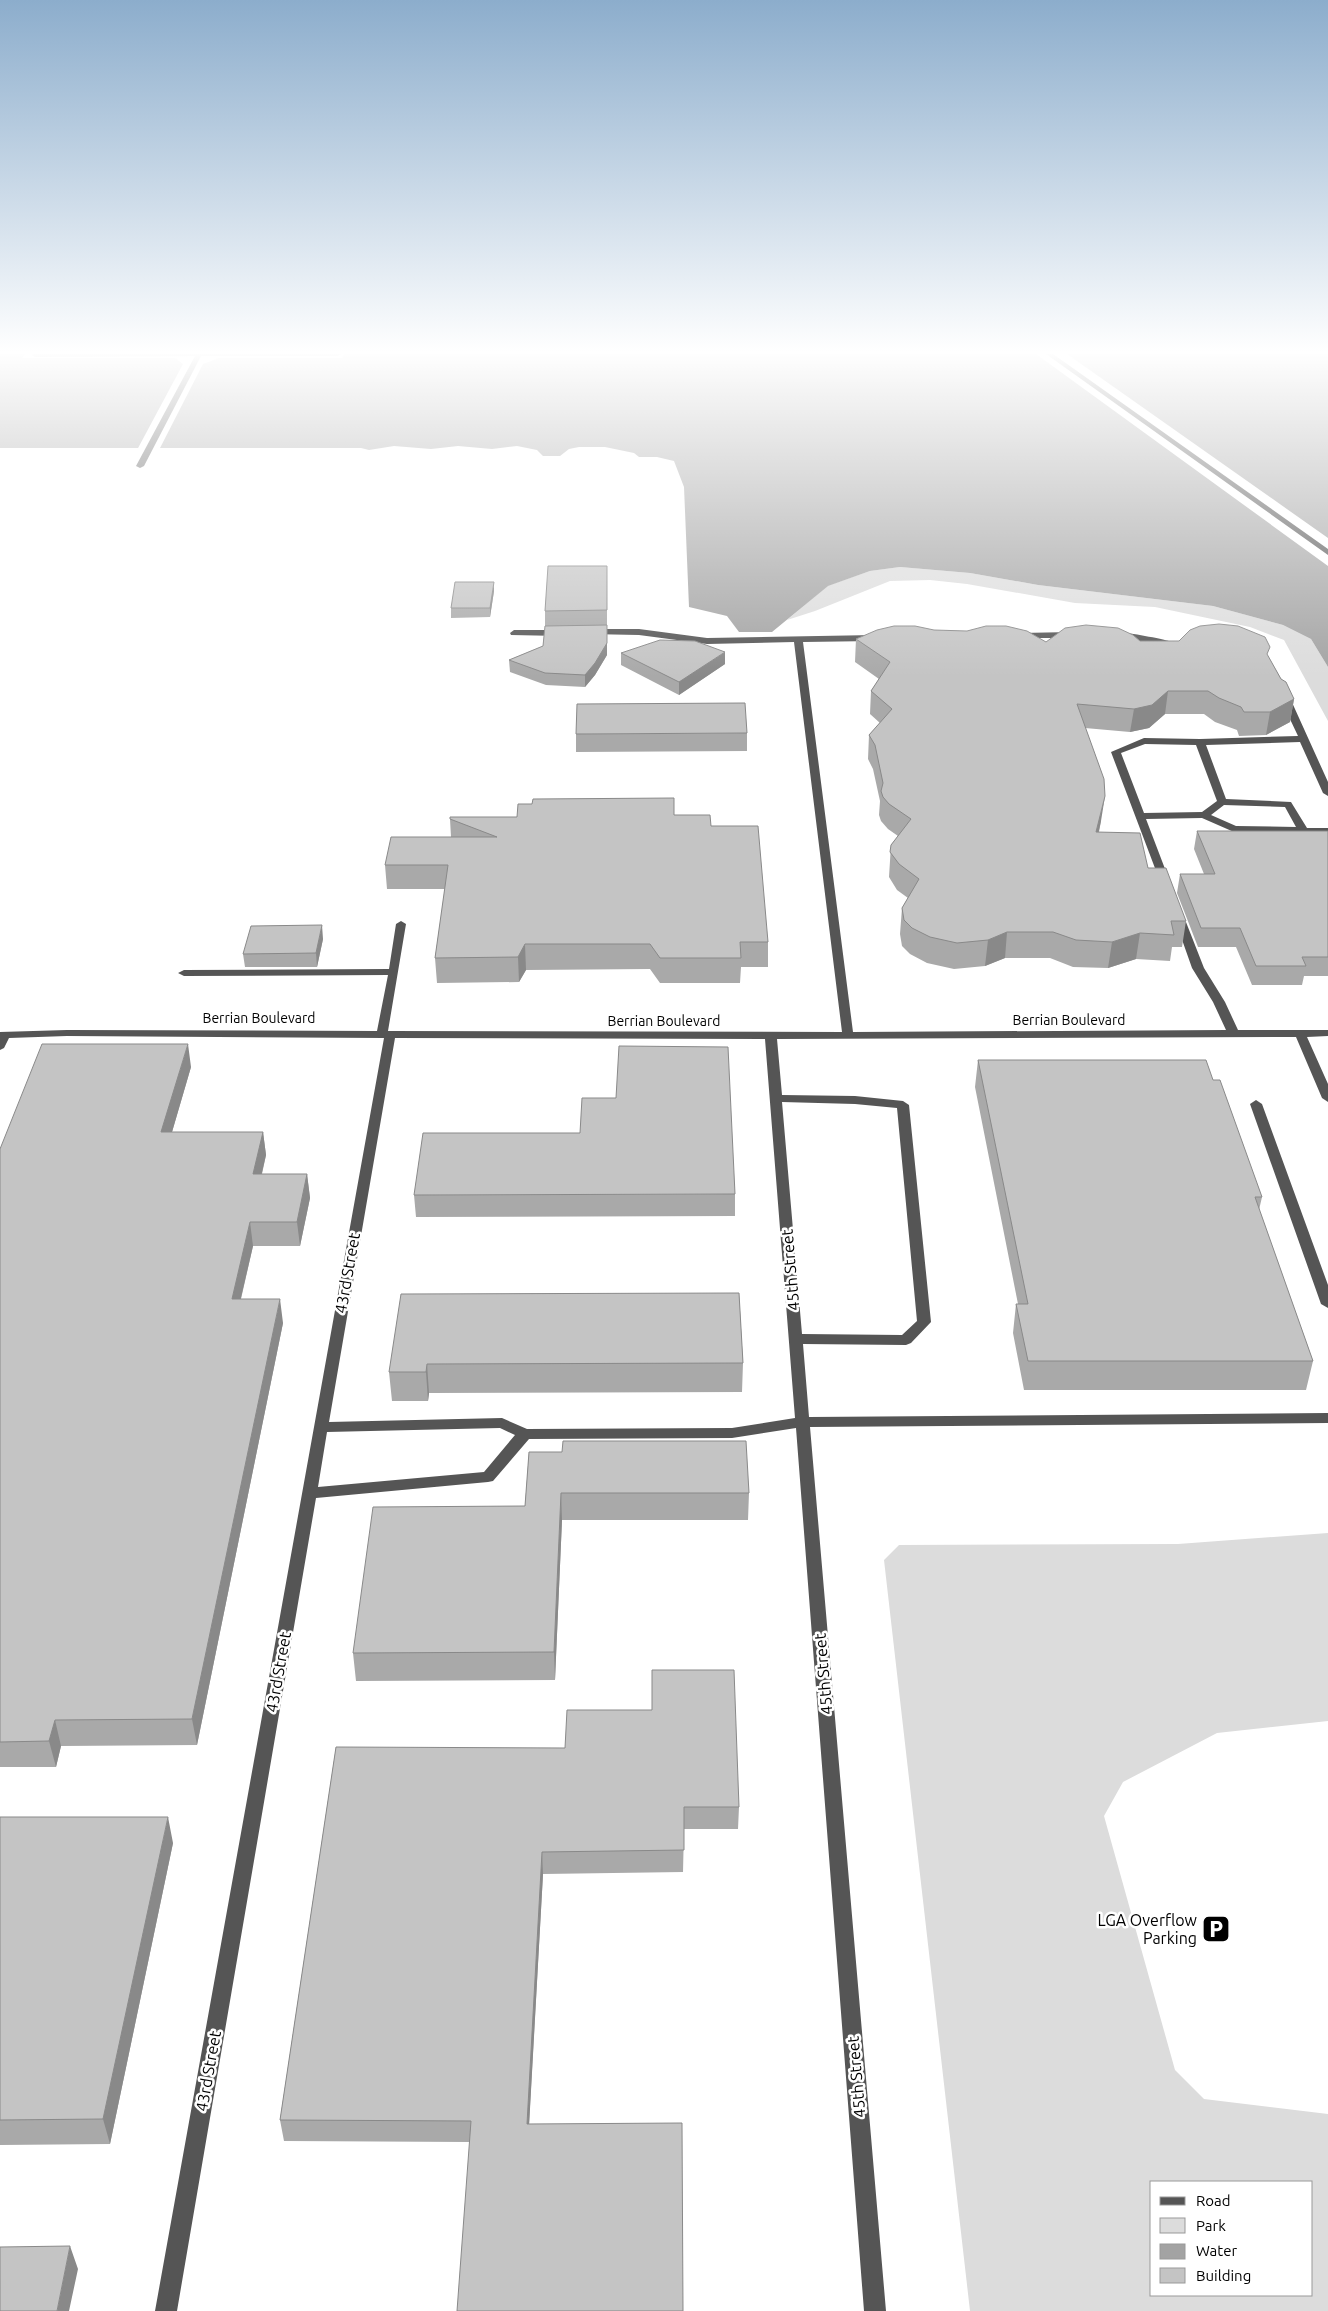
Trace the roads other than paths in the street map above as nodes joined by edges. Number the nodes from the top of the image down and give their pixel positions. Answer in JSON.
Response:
{"nodes":[{"id":1,"x":142,"y":462,"type":"edge"},
{"id":2,"x":1200,"y":462,"type":"edge"},
{"id":3,"x":140,"y":466,"type":"dead end"},
{"id":4,"x":1328,"y":553,"type":"edge"},
{"id":5,"x":584,"y":632,"type":"edge"},
{"id":6,"x":514,"y":633,"type":"dead end"},
{"id":7,"x":574,"y":633,"type":"edge"},
{"id":8,"x":1082,"y":635,"type":"edge"},
{"id":9,"x":1111,"y":635,"type":"edge"},
{"id":10,"x":1013,"y":636,"type":"edge"},
{"id":11,"x":886,"y":638,"type":"edge"},
{"id":12,"x":798,"y":639,"type":"junction"},
{"id":13,"x":1175,"y":642,"type":"edge"},
{"id":14,"x":1280,"y":687,"type":"edge"},
{"id":15,"x":1303,"y":739,"type":"junction"},
{"id":16,"x":1200,"y":742,"type":"junction"},
{"id":17,"x":1328,"y":793,"type":"edge"},
{"id":18,"x":1222,"y":802,"type":"junction"},
{"id":19,"x":1204,"y":815,"type":"junction"},
{"id":20,"x":1140,"y":816,"type":"junction"},
{"id":21,"x":1303,"y":830,"type":"junction"},
{"id":22,"x":1328,"y":831,"type":"edge"},
{"id":23,"x":401,"y":924,"type":"dead end"},
{"id":24,"x":394,"y":972,"type":"junction"},
{"id":25,"x":184,"y":973,"type":"dead end"},
{"id":26,"x":1300,"y":1033,"type":"junction"},
{"id":27,"x":1328,"y":1033,"type":"edge"},
{"id":28,"x":386,"y":1034,"type":"junction"},
{"id":29,"x":1234,"y":1034,"type":"junction"},
{"id":30,"x":2,"y":1035,"type":"edge"},
{"id":31,"x":771,"y":1036,"type":"junction"},
{"id":32,"x":848,"y":1036,"type":"junction"},
{"id":33,"x":0,"y":1046,"type":"edge"},
{"id":34,"x":776,"y":1098,"type":"junction"},
{"id":35,"x":1328,"y":1098,"type":"edge"},
{"id":36,"x":1256,"y":1104,"type":"dead end"},
{"id":37,"x":1328,"y":1304,"type":"edge"},
{"id":38,"x":796,"y":1339,"type":"junction"},
{"id":39,"x":1328,"y":1418,"type":"edge"},
{"id":40,"x":803,"y":1422,"type":"junction"},
{"id":41,"x":320,"y":1426,"type":"junction"},
{"id":42,"x":525,"y":1434,"type":"junction"},
{"id":43,"x":309,"y":1493,"type":"junction"},
{"id":44,"x":166,"y":2311,"type":"edge"},
{"id":45,"x":875,"y":2311,"type":"edge"}],
"edges":[{"from":1,"to":3,"type":"street"},
{"from":2,"to":4,"type":"street"},
{"from":5,"to":12,"type":"street"},
{"from":6,"to":7,"type":"street"},
{"from":8,"to":10,"type":"street"},
{"from":9,"to":13,"type":"street"},
{"from":11,"to":12,"type":"street"},
{"from":12,"to":32,"type":"street"},
{"from":14,"to":15,"type":"street"},
{"from":15,"to":16,"type":"street"},
{"from":15,"to":17,"type":"street"},
{"from":16,"to":18,"type":"street"},
{"from":16,"to":20,"type":"street"},
{"from":18,"to":19,"type":"street"},
{"from":18,"to":21,"type":"street"},
{"from":19,"to":20,"type":"street"},
{"from":19,"to":21,"type":"street"},
{"from":20,"to":29,"type":"street"},
{"from":21,"to":22,"type":"street"},
{"from":23,"to":24,"type":"street","name":"43rd Street"},
{"from":24,"to":25,"type":"street"},
{"from":24,"to":28,"type":"street","name":"43rd Street"},
{"from":26,"to":27,"type":"street","name":"Berrian Boulevard"},
{"from":26,"to":29,"type":"street","name":"Berrian Boulevard"},
{"from":26,"to":35,"type":"street"},
{"from":28,"to":30,"type":"street","name":"Berrian Boulevard"},
{"from":28,"to":31,"type":"street","name":"Berrian Boulevard"},
{"from":28,"to":41,"type":"street","name":"43rd Street"},
{"from":29,"to":32,"type":"street","name":"Berrian Boulevard"},
{"from":30,"to":33,"type":"street"},
{"from":31,"to":32,"type":"street","name":"Berrian Boulevard"},
{"from":31,"to":34,"type":"street","name":"45th Street"},
{"from":34,"to":38,"type":"street","name":"45th Street"},
{"from":34,"to":38,"type":"street"},
{"from":36,"to":37,"type":"street"},
{"from":38,"to":40,"type":"street","name":"45th Street"},
{"from":39,"to":40,"type":"street"},
{"from":40,"to":42,"type":"street"},
{"from":40,"to":45,"type":"street","name":"45th Street"},
{"from":41,"to":42,"type":"street"},
{"from":41,"to":43,"type":"street","name":"43rd Street"},
{"from":42,"to":43,"type":"street"},
{"from":43,"to":44,"type":"street","name":"43rd Street"}]}
